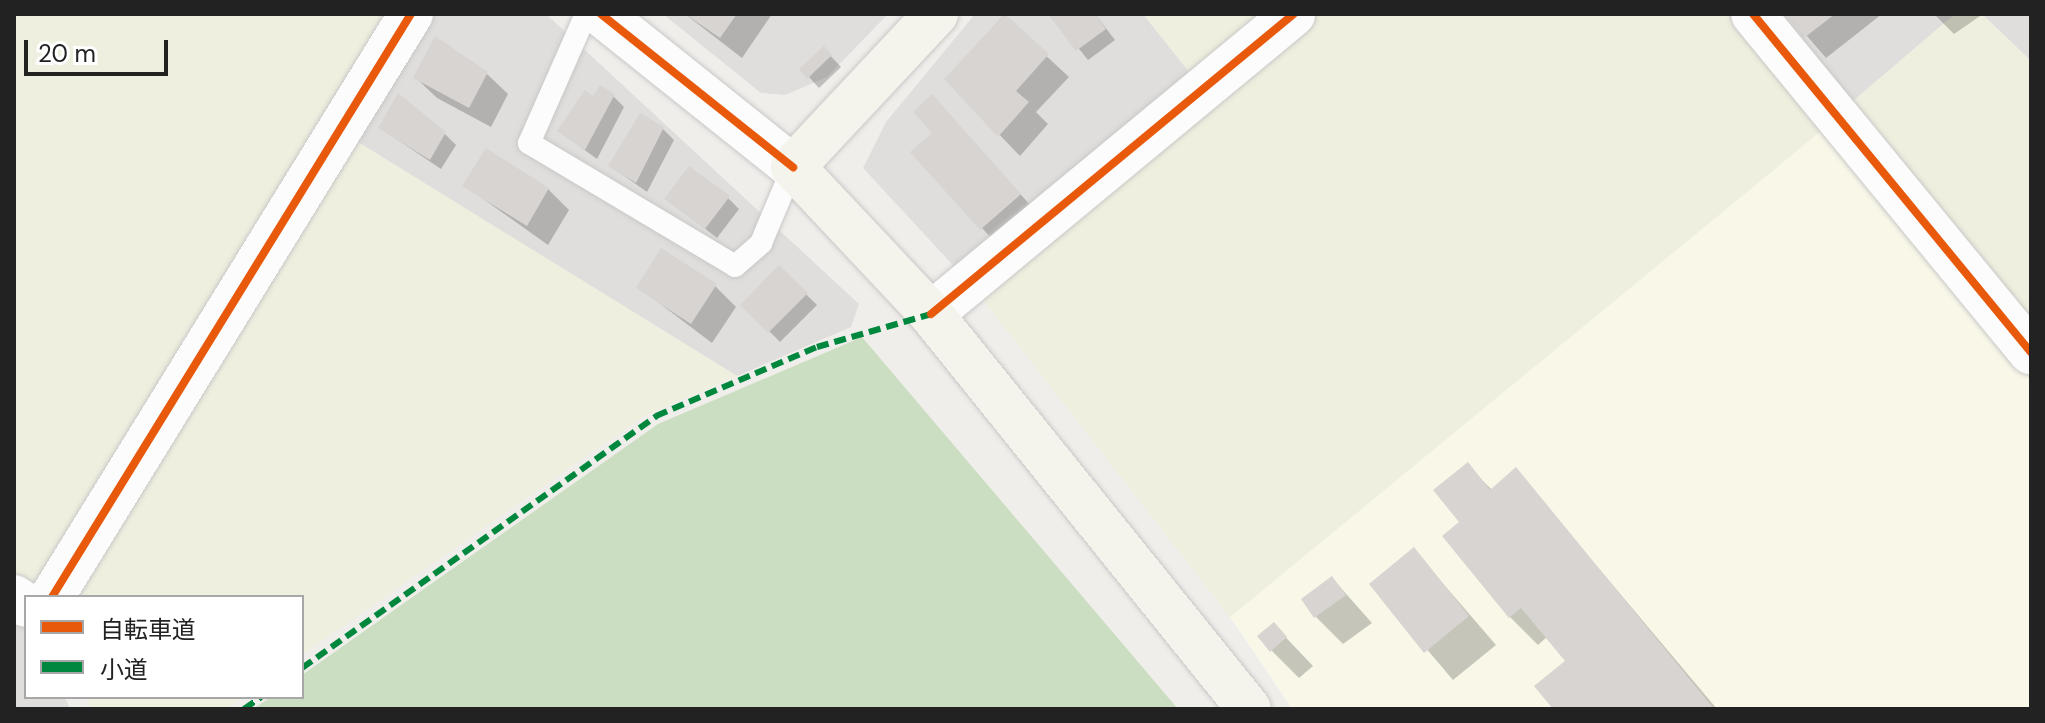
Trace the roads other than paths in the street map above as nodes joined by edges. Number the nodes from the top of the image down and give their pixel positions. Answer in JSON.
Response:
{"nodes":[{"id":1,"x":411,"y":14,"type":"edge"},
{"id":2,"x":586,"y":14,"type":"edge"},
{"id":3,"x":601,"y":14,"type":"edge"},
{"id":4,"x":936,"y":14,"type":"edge"},
{"id":5,"x":1293,"y":14,"type":"edge"},
{"id":6,"x":1753,"y":14,"type":"edge"},
{"id":7,"x":793,"y":167,"type":"junction"},
{"id":8,"x":931,"y":314,"type":"junction"},
{"id":9,"x":2031,"y":353,"type":"edge"},
{"id":10,"x":53,"y":595,"type":"edge"},
{"id":11,"x":1249,"y":709,"type":"edge"}],
"edges":[{"from":1,"to":10,"type":"street"},
{"from":2,"to":7,"type":"lane"},
{"from":3,"to":7,"type":"street"},
{"from":4,"to":7,"type":"main road"},
{"from":5,"to":8,"type":"street"},
{"from":6,"to":9,"type":"street"},
{"from":7,"to":8,"type":"main road"},
{"from":8,"to":11,"type":"main road"}]}
